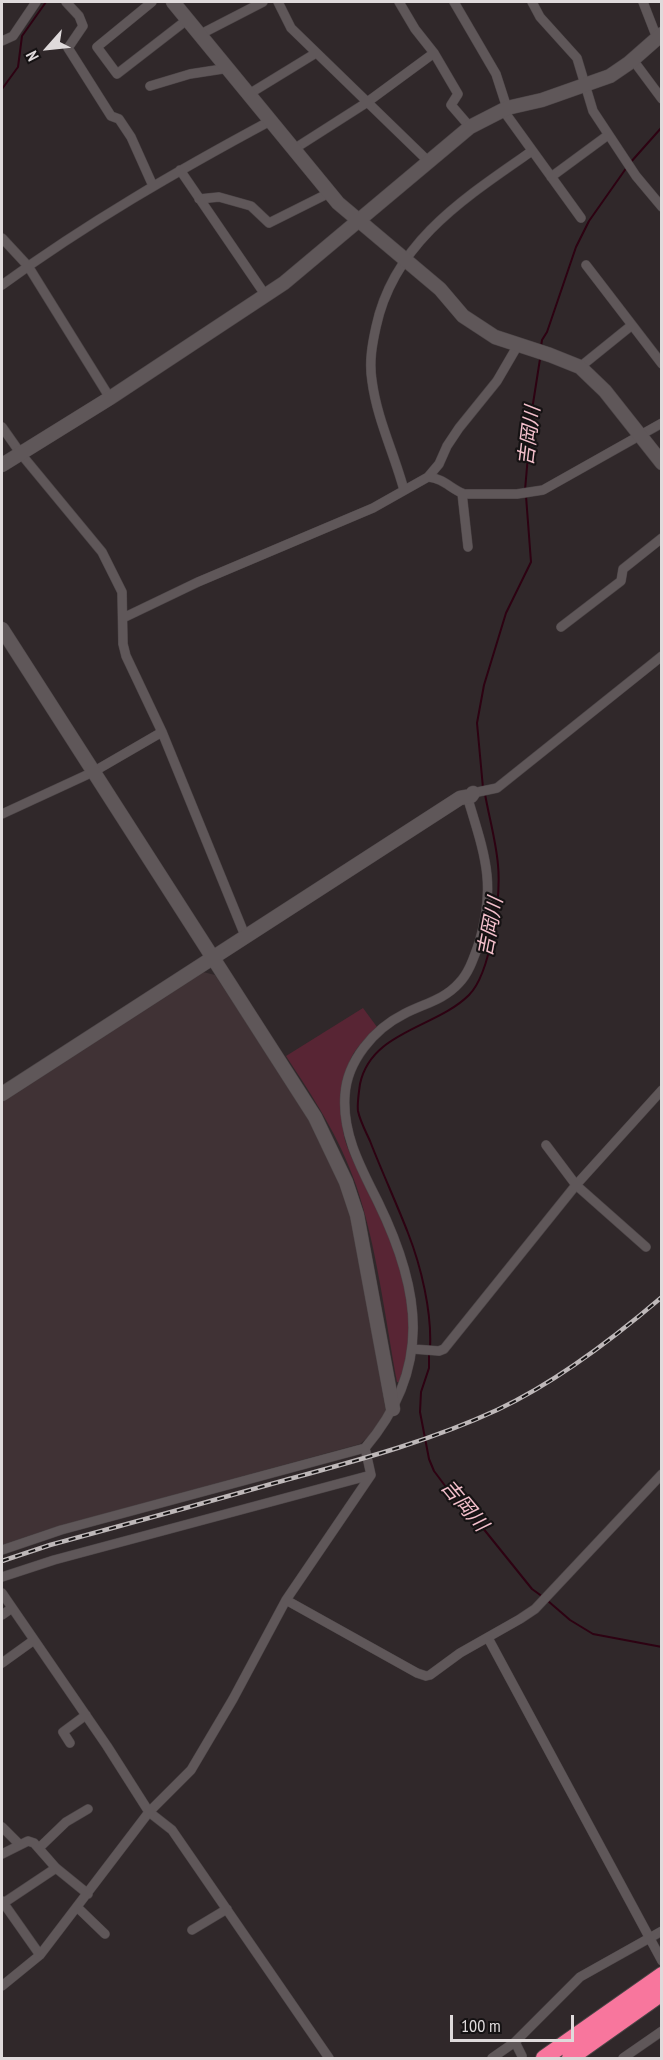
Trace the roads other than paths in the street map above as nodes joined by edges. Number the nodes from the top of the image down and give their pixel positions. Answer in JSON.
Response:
{"nodes":[{"id":1,"x":36,"y":2,"type":"edge"},
{"id":2,"x":66,"y":2,"type":"edge"},
{"id":3,"x":152,"y":2,"type":"edge"},
{"id":4,"x":173,"y":2,"type":"edge"},
{"id":5,"x":263,"y":2,"type":"edge"},
{"id":6,"x":278,"y":2,"type":"edge"},
{"id":7,"x":399,"y":2,"type":"edge"},
{"id":8,"x":454,"y":2,"type":"edge"},
{"id":9,"x":532,"y":2,"type":"edge"},
{"id":10,"x":643,"y":2,"type":"edge"},
{"id":11,"x":188,"y":19,"type":"junction"},
{"id":12,"x":201,"y":34,"type":"junction"},
{"id":13,"x":659,"y":36,"type":"edge"},
{"id":14,"x":2,"y":41,"type":"edge"},
{"id":15,"x":316,"y":53,"type":"junction"},
{"id":16,"x":434,"y":53,"type":"junction"},
{"id":17,"x":633,"y":60,"type":"junction"},
{"id":18,"x":229,"y":68,"type":"junction"},
{"id":19,"x":150,"y":86,"type":"dead end"},
{"id":20,"x":585,"y":86,"type":"junction"},
{"id":21,"x":249,"y":94,"type":"junction"},
{"id":22,"x":662,"y":99,"type":"edge"},
{"id":23,"x":366,"y":103,"type":"junction"},
{"id":24,"x":505,"y":109,"type":"junction"},
{"id":25,"x":270,"y":121,"type":"junction"},
{"id":26,"x":470,"y":127,"type":"junction"},
{"id":27,"x":608,"y":135,"type":"junction"},
{"id":28,"x":294,"y":149,"type":"junction"},
{"id":29,"x":532,"y":151,"type":"junction"},
{"id":30,"x":428,"y":161,"type":"junction"},
{"id":31,"x":180,"y":170,"type":"junction"},
{"id":32,"x":551,"y":177,"type":"junction"},
{"id":33,"x":153,"y":186,"type":"junction"},
{"id":34,"x":329,"y":192,"type":"junction"},
{"id":35,"x":200,"y":199,"type":"junction"},
{"id":36,"x":662,"y":207,"type":"edge"},
{"id":37,"x":581,"y":218,"type":"dead end"},
{"id":38,"x":357,"y":220,"type":"junction"},
{"id":39,"x":2,"y":238,"type":"edge"},
{"id":40,"x":405,"y":258,"type":"junction"},
{"id":41,"x":586,"y":265,"type":"dead end"},
{"id":42,"x":28,"y":266,"type":"junction"},
{"id":43,"x":2,"y":285,"type":"edge"},
{"id":44,"x":266,"y":296,"type":"junction"},
{"id":45,"x":632,"y":325,"type":"junction"},
{"id":46,"x":523,"y":347,"type":"junction"},
{"id":47,"x":662,"y":364,"type":"edge"},
{"id":48,"x":580,"y":367,"type":"junction"},
{"id":49,"x":110,"y":398,"type":"junction"},
{"id":50,"x":662,"y":423,"type":"edge"},
{"id":51,"x":2,"y":427,"type":"edge"},
{"id":52,"x":640,"y":435,"type":"junction"},
{"id":53,"x":21,"y":454,"type":"junction"},
{"id":54,"x":662,"y":463,"type":"edge"},
{"id":55,"x":2,"y":465,"type":"edge"},
{"id":56,"x":428,"y":477,"type":"junction"},
{"id":57,"x":404,"y":490,"type":"junction"},
{"id":58,"x":462,"y":494,"type":"junction"},
{"id":59,"x":662,"y":538,"type":"edge"},
{"id":60,"x":468,"y":547,"type":"dead end"},
{"id":61,"x":123,"y":618,"type":"junction"},
{"id":62,"x":561,"y":627,"type":"dead end"},
{"id":63,"x":2,"y":629,"type":"edge"},
{"id":64,"x":662,"y":656,"type":"edge"},
{"id":65,"x":162,"y":732,"type":"junction"},
{"id":66,"x":93,"y":772,"type":"junction"},
{"id":67,"x":470,"y":794,"type":"junction"},
{"id":68,"x":2,"y":814,"type":"edge"},
{"id":69,"x":246,"y":938,"type":"junction"},
{"id":70,"x":214,"y":958,"type":"junction"},
{"id":71,"x":662,"y":1090,"type":"edge"},
{"id":72,"x":2,"y":1094,"type":"edge"},
{"id":73,"x":546,"y":1145,"type":"dead end"},
{"id":74,"x":576,"y":1185,"type":"junction"},
{"id":75,"x":646,"y":1247,"type":"dead end"},
{"id":76,"x":418,"y":1350,"type":"junction"},
{"id":77,"x":393,"y":1409,"type":"junction"},
{"id":78,"x":365,"y":1448,"type":"junction"},
{"id":79,"x":662,"y":1474,"type":"edge"},
{"id":80,"x":371,"y":1475,"type":"junction"},
{"id":81,"x":2,"y":1550,"type":"edge"},
{"id":82,"x":2,"y":1577,"type":"edge"},
{"id":83,"x":2,"y":1593,"type":"edge"},
{"id":84,"x":286,"y":1600,"type":"junction"},
{"id":85,"x":12,"y":1608,"type":"junction"},
{"id":86,"x":2,"y":1616,"type":"edge"},
{"id":87,"x":488,"y":1638,"type":"junction"},
{"id":88,"x":34,"y":1640,"type":"junction"},
{"id":89,"x":2,"y":1663,"type":"edge"},
{"id":90,"x":86,"y":1715,"type":"junction"},
{"id":91,"x":70,"y":1743,"type":"dead end"},
{"id":92,"x":88,"y":1809,"type":"dead end"},
{"id":93,"x":149,"y":1812,"type":"junction"},
{"id":94,"x":2,"y":1827,"type":"edge"},
{"id":95,"x":20,"y":1845,"type":"junction"},
{"id":96,"x":39,"y":1848,"type":"junction"},
{"id":97,"x":2,"y":1854,"type":"edge"},
{"id":98,"x":56,"y":1868,"type":"junction"},
{"id":99,"x":88,"y":1894,"type":"junction"},
{"id":100,"x":2,"y":1903,"type":"edge"},
{"id":101,"x":78,"y":1907,"type":"junction"},
{"id":102,"x":227,"y":1909,"type":"junction"},
{"id":103,"x":192,"y":1930,"type":"dead end"},
{"id":104,"x":662,"y":1930,"type":"edge"},
{"id":105,"x":105,"y":1934,"type":"dead end"},
{"id":106,"x":650,"y":1939,"type":"junction"},
{"id":107,"x":40,"y":1955,"type":"junction"},
{"id":108,"x":662,"y":1961,"type":"edge"},
{"id":109,"x":3,"y":1982,"type":"edge"},
{"id":110,"x":660,"y":1982,"type":"edge"},
{"id":111,"x":662,"y":2031,"type":"edge"},
{"id":112,"x":515,"y":2042,"type":"junction"},
{"id":113,"x":522,"y":2056,"type":"dead end"},
{"id":114,"x":329,"y":2058,"type":"edge"},
{"id":115,"x":492,"y":2058,"type":"edge"},
{"id":116,"x":544,"y":2058,"type":"edge"},
{"id":117,"x":570,"y":2058,"type":"edge"},
{"id":118,"x":623,"y":2058,"type":"edge"}],
"edges":[{"from":1,"to":14,"type":"street"},
{"from":2,"to":33,"type":"street"},
{"from":3,"to":11,"type":"street"},
{"from":4,"to":11,"type":"street"},
{"from":5,"to":12,"type":"street"},
{"from":6,"to":15,"type":"street"},
{"from":7,"to":16,"type":"street"},
{"from":8,"to":24,"type":"street"},
{"from":9,"to":20,"type":"street"},
{"from":10,"to":13,"type":"street"},
{"from":11,"to":12,"type":"street"},
{"from":12,"to":18,"type":"street"},
{"from":13,"to":17,"type":"street"},
{"from":15,"to":21,"type":"street"},
{"from":15,"to":23,"type":"street"},
{"from":16,"to":23,"type":"street"},
{"from":16,"to":26,"type":"street"},
{"from":17,"to":20,"type":"street"},
{"from":17,"to":22,"type":"street"},
{"from":18,"to":19,"type":"street"},
{"from":18,"to":21,"type":"street"},
{"from":20,"to":24,"type":"street"},
{"from":20,"to":27,"type":"street"},
{"from":21,"to":25,"type":"street"},
{"from":23,"to":28,"type":"street"},
{"from":23,"to":30,"type":"street"},
{"from":24,"to":26,"type":"street"},
{"from":24,"to":29,"type":"street"},
{"from":25,"to":28,"type":"street"},
{"from":25,"to":31,"type":"street"},
{"from":26,"to":30,"type":"street"},
{"from":27,"to":32,"type":"street"},
{"from":27,"to":36,"type":"street"},
{"from":28,"to":34,"type":"street"},
{"from":29,"to":32,"type":"street"},
{"from":29,"to":40,"type":"street"},
{"from":30,"to":38,"type":"street"},
{"from":31,"to":33,"type":"street"},
{"from":31,"to":35,"type":"street"},
{"from":32,"to":37,"type":"street"},
{"from":33,"to":42,"type":"street"},
{"from":34,"to":35,"type":"street"},
{"from":34,"to":38,"type":"street"},
{"from":35,"to":44,"type":"street"},
{"from":38,"to":40,"type":"street"},
{"from":38,"to":44,"type":"street"},
{"from":39,"to":42,"type":"street"},
{"from":40,"to":46,"type":"street"},
{"from":40,"to":57,"type":"street"},
{"from":41,"to":45,"type":"street"},
{"from":42,"to":43,"type":"street"},
{"from":42,"to":49,"type":"street"},
{"from":44,"to":49,"type":"street"},
{"from":45,"to":47,"type":"street"},
{"from":45,"to":48,"type":"street"},
{"from":46,"to":48,"type":"street"},
{"from":46,"to":56,"type":"street"},
{"from":48,"to":52,"type":"street"},
{"from":49,"to":53,"type":"street"},
{"from":50,"to":52,"type":"street"},
{"from":51,"to":53,"type":"street"},
{"from":52,"to":54,"type":"street"},
{"from":52,"to":58,"type":"street"},
{"from":53,"to":55,"type":"street"},
{"from":53,"to":61,"type":"street"},
{"from":56,"to":57,"type":"street"},
{"from":56,"to":58,"type":"street"},
{"from":57,"to":61,"type":"street"},
{"from":58,"to":60,"type":"street"},
{"from":59,"to":62,"type":"street"},
{"from":61,"to":65,"type":"street"},
{"from":63,"to":66,"type":"street"},
{"from":64,"to":67,"type":"street"},
{"from":65,"to":66,"type":"street"},
{"from":65,"to":69,"type":"street"},
{"from":66,"to":68,"type":"street"},
{"from":66,"to":70,"type":"street"},
{"from":67,"to":69,"type":"street"},
{"from":67,"to":76,"type":"street"},
{"from":69,"to":70,"type":"street"},
{"from":70,"to":72,"type":"street"},
{"from":70,"to":77,"type":"street"},
{"from":71,"to":74,"type":"street"},
{"from":73,"to":74,"type":"street"},
{"from":74,"to":75,"type":"street"},
{"from":74,"to":76,"type":"street"},
{"from":76,"to":77,"type":"street"},
{"from":77,"to":78,"type":"street"},
{"from":78,"to":80,"type":"street"},
{"from":78,"to":81,"type":"street"},
{"from":79,"to":87,"type":"street"},
{"from":80,"to":82,"type":"street"},
{"from":80,"to":84,"type":"street"},
{"from":83,"to":85,"type":"street"},
{"from":84,"to":87,"type":"street"},
{"from":84,"to":93,"type":"street"},
{"from":85,"to":86,"type":"street"},
{"from":85,"to":88,"type":"street"},
{"from":87,"to":106,"type":"street"},
{"from":88,"to":89,"type":"street"},
{"from":88,"to":90,"type":"street"},
{"from":90,"to":91,"type":"street"},
{"from":90,"to":93,"type":"street"},
{"from":92,"to":96,"type":"street"},
{"from":93,"to":99,"type":"street"},
{"from":93,"to":102,"type":"street"},
{"from":94,"to":95,"type":"street"},
{"from":95,"to":96,"type":"street"},
{"from":95,"to":97,"type":"street"},
{"from":96,"to":98,"type":"street"},
{"from":98,"to":99,"type":"street"},
{"from":98,"to":100,"type":"street"},
{"from":99,"to":101,"type":"street"},
{"from":100,"to":107,"type":"street"},
{"from":101,"to":105,"type":"street"},
{"from":101,"to":107,"type":"street"},
{"from":102,"to":103,"type":"street"},
{"from":102,"to":114,"type":"street"},
{"from":104,"to":106,"type":"street"},
{"from":106,"to":108,"type":"street"},
{"from":106,"to":112,"type":"street"},
{"from":107,"to":109,"type":"street"},
{"from":110,"to":116,"type":"highway"},
{"from":110,"to":117,"type":"highway"},
{"from":111,"to":118,"type":"street"},
{"from":112,"to":113,"type":"street"},
{"from":112,"to":115,"type":"street"}]}
